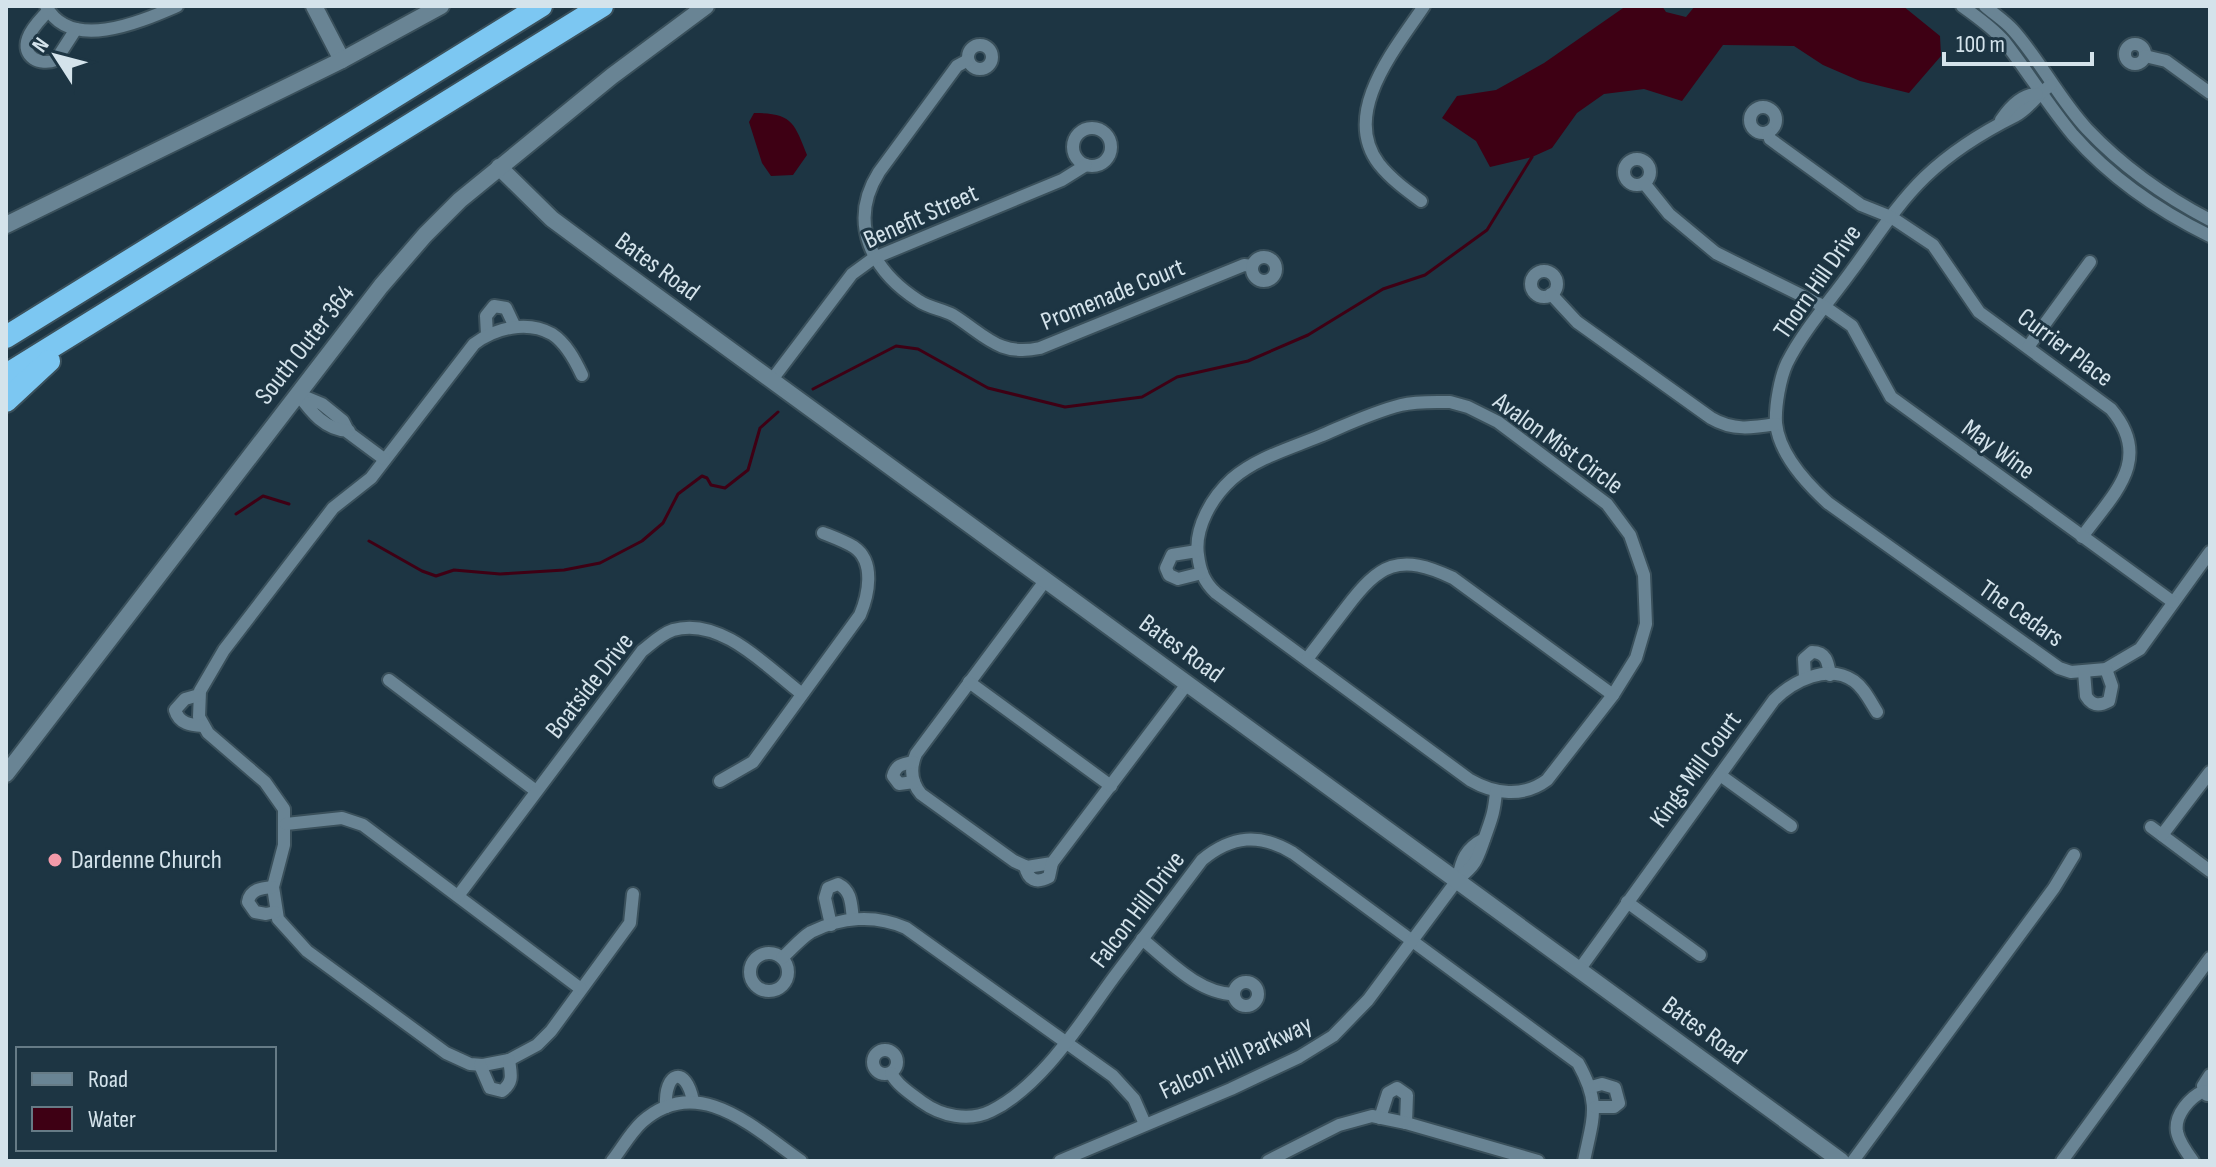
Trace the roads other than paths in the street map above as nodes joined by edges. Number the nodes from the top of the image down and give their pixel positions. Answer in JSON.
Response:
{"nodes":[{"id":1,"x":177,"y":6,"type":"edge"},
{"id":2,"x":314,"y":6,"type":"edge"},
{"id":3,"x":441,"y":6,"type":"edge"},
{"id":4,"x":541,"y":6,"type":"edge"},
{"id":5,"x":602,"y":6,"type":"edge"},
{"id":6,"x":706,"y":6,"type":"edge"},
{"id":7,"x":1424,"y":6,"type":"edge"},
{"id":8,"x":1962,"y":6,"type":"edge"},
{"id":9,"x":1985,"y":6,"type":"edge"},
{"id":10,"x":47,"y":8,"type":"edge"},
{"id":11,"x":76,"y":29,"type":"junction"},
{"id":12,"x":2145,"y":56,"type":"dead end"},
{"id":13,"x":342,"y":60,"type":"junction"},
{"id":14,"x":968,"y":60,"type":"dead end"},
{"id":15,"x":2051,"y":85,"type":"junction"},
{"id":16,"x":2038,"y":93,"type":"junction"},
{"id":17,"x":2210,"y":93,"type":"edge"},
{"id":18,"x":1768,"y":132,"type":"dead end"},
{"id":19,"x":1086,"y":165,"type":"dead end"},
{"id":20,"x":499,"y":167,"type":"junction"},
{"id":21,"x":1644,"y":183,"type":"dead end"},
{"id":22,"x":1421,"y":201,"type":"dead end"},
{"id":23,"x":1891,"y":217,"type":"junction"},
{"id":24,"x":2210,"y":220,"type":"edge"},
{"id":25,"x":6,"y":225,"type":"edge"},
{"id":26,"x":2210,"y":236,"type":"edge"},
{"id":27,"x":874,"y":258,"type":"junction"},
{"id":28,"x":2090,"y":262,"type":"dead end"},
{"id":29,"x":1252,"y":266,"type":"dead end"},
{"id":30,"x":1551,"y":294,"type":"dead end"},
{"id":31,"x":120,"y":304,"type":"junction"},
{"id":32,"x":1825,"y":307,"type":"junction"},
{"id":33,"x":515,"y":327,"type":"junction"},
{"id":34,"x":487,"y":335,"type":"junction"},
{"id":35,"x":6,"y":337,"type":"edge"},
{"id":36,"x":2028,"y":347,"type":"junction"},
{"id":37,"x":6,"y":375,"type":"edge"},
{"id":38,"x":582,"y":375,"type":"dead end"},
{"id":39,"x":771,"y":381,"type":"junction"},
{"id":40,"x":298,"y":394,"type":"junction"},
{"id":41,"x":6,"y":401,"type":"edge"},
{"id":42,"x":1776,"y":424,"type":"junction"},
{"id":43,"x":384,"y":459,"type":"junction"},
{"id":44,"x":823,"y":533,"type":"dead end"},
{"id":45,"x":2082,"y":537,"type":"junction"},
{"id":46,"x":1197,"y":551,"type":"junction"},
{"id":47,"x":2210,"y":552,"type":"edge"},
{"id":48,"x":1202,"y":573,"type":"junction"},
{"id":49,"x":1045,"y":581,"type":"junction"},
{"id":50,"x":2173,"y":602,"type":"junction"},
{"id":51,"x":1307,"y":659,"type":"junction"},
{"id":52,"x":2106,"y":669,"type":"junction"},
{"id":53,"x":2084,"y":672,"type":"junction"},
{"id":54,"x":1830,"y":675,"type":"junction"},
{"id":55,"x":1805,"y":677,"type":"junction"},
{"id":56,"x":389,"y":680,"type":"dead end"},
{"id":57,"x":969,"y":682,"type":"junction"},
{"id":58,"x":1187,"y":684,"type":"junction"},
{"id":59,"x":802,"y":694,"type":"junction"},
{"id":60,"x":199,"y":695,"type":"junction"},
{"id":61,"x":1613,"y":695,"type":"junction"},
{"id":62,"x":1877,"y":712,"type":"dead end"},
{"id":63,"x":203,"y":726,"type":"junction"},
{"id":64,"x":913,"y":762,"type":"junction"},
{"id":65,"x":2210,"y":772,"type":"edge"},
{"id":66,"x":6,"y":774,"type":"edge"},
{"id":67,"x":1720,"y":775,"type":"junction"},
{"id":68,"x":720,"y":781,"type":"dead end"},
{"id":69,"x":914,"y":782,"type":"junction"},
{"id":70,"x":1111,"y":786,"type":"junction"},
{"id":71,"x":536,"y":791,"type":"junction"},
{"id":72,"x":1496,"y":792,"type":"junction"},
{"id":73,"x":286,"y":824,"type":"junction"},
{"id":74,"x":1791,"y":826,"type":"dead end"},
{"id":75,"x":2151,"y":827,"type":"dead end"},
{"id":76,"x":2162,"y":835,"type":"junction"},
{"id":77,"x":2074,"y":855,"type":"dead end"},
{"id":78,"x":2210,"y":871,"type":"edge"},
{"id":79,"x":1458,"y":879,"type":"junction"},
{"id":80,"x":273,"y":887,"type":"junction"},
{"id":81,"x":633,"y":894,"type":"dead end"},
{"id":82,"x":458,"y":896,"type":"junction"},
{"id":83,"x":1627,"y":902,"type":"junction"},
{"id":84,"x":275,"y":912,"type":"junction"},
{"id":85,"x":853,"y":919,"type":"junction"},
{"id":86,"x":831,"y":925,"type":"junction"},
{"id":87,"x":1142,"y":939,"type":"junction"},
{"id":88,"x":1411,"y":941,"type":"junction"},
{"id":89,"x":1700,"y":955,"type":"dead end"},
{"id":90,"x":782,"y":958,"type":"dead end"},
{"id":91,"x":2210,"y":958,"type":"edge"},
{"id":92,"x":1579,"y":970,"type":"junction"},
{"id":93,"x":581,"y":989,"type":"junction"},
{"id":94,"x":1234,"y":994,"type":"dead end"},
{"id":95,"x":1065,"y":1043,"type":"junction"},
{"id":96,"x":509,"y":1060,"type":"junction"},
{"id":97,"x":480,"y":1065,"type":"junction"},
{"id":98,"x":891,"y":1073,"type":"dead end"},
{"id":99,"x":2210,"y":1075,"type":"edge"},
{"id":100,"x":1591,"y":1087,"type":"junction"},
{"id":101,"x":2207,"y":1094,"type":"edge"},
{"id":102,"x":693,"y":1101,"type":"junction"},
{"id":103,"x":666,"y":1107,"type":"junction"},
{"id":104,"x":1595,"y":1107,"type":"junction"},
{"id":105,"x":1380,"y":1118,"type":"junction"},
{"id":106,"x":1406,"y":1123,"type":"junction"},
{"id":107,"x":1145,"y":1124,"type":"junction"},
{"id":108,"x":798,"y":1160,"type":"edge"},
{"id":109,"x":612,"y":1161,"type":"edge"},
{"id":110,"x":1060,"y":1161,"type":"edge"},
{"id":111,"x":1268,"y":1161,"type":"edge"},
{"id":112,"x":1538,"y":1161,"type":"edge"},
{"id":113,"x":1584,"y":1161,"type":"edge"},
{"id":114,"x":1841,"y":1161,"type":"edge"},
{"id":115,"x":1853,"y":1161,"type":"edge"},
{"id":116,"x":2062,"y":1161,"type":"edge"},
{"id":117,"x":2193,"y":1161,"type":"edge"}],
"edges":[{"from":1,"to":11,"type":"street"},
{"from":2,"to":13,"type":"street"},
{"from":3,"to":13,"type":"street"},
{"from":4,"to":35,"type":"highway"},
{"from":5,"to":31,"type":"highway"},
{"from":6,"to":20,"type":"street","name":"South Outer 364"},
{"from":7,"to":22,"type":"street"},
{"from":8,"to":16,"type":"street"},
{"from":9,"to":15,"type":"street"},
{"from":10,"to":11,"type":"street"},
{"from":10,"to":11,"type":"street"},
{"from":12,"to":17,"type":"street"},
{"from":13,"to":25,"type":"street"},
{"from":14,"to":27,"type":"street"},
{"from":15,"to":16,"type":"street","name":"Thorn Hill Drive"},
{"from":15,"to":24,"type":"street"},
{"from":16,"to":23,"type":"street","name":"Thorn Hill Drive"},
{"from":16,"to":26,"type":"street"},
{"from":18,"to":23,"type":"street","name":"Currier Place"},
{"from":19,"to":27,"type":"street","name":"Benefit Street"},
{"from":20,"to":39,"type":"street","name":"Bates Road"},
{"from":20,"to":40,"type":"street","name":"South Outer 364"},
{"from":21,"to":32,"type":"street","name":"May Wine"},
{"from":23,"to":32,"type":"street","name":"Thorn Hill Drive"},
{"from":23,"to":36,"type":"street","name":"Currier Place"},
{"from":27,"to":29,"type":"street","name":"Promenade Court"},
{"from":27,"to":39,"type":"street","name":"Benefit Street"},
{"from":28,"to":36,"type":"street"},
{"from":30,"to":42,"type":"street"},
{"from":31,"to":37,"type":"highway"},
{"from":31,"to":41,"type":"highway"},
{"from":32,"to":42,"type":"street","name":"Thorn Hill Drive"},
{"from":32,"to":45,"type":"street","name":"May Wine"},
{"from":33,"to":34,"type":"street"},
{"from":33,"to":34,"type":"street"},
{"from":33,"to":38,"type":"street"},
{"from":34,"to":43,"type":"street"},
{"from":36,"to":45,"type":"street","name":"Currier Place"},
{"from":39,"to":49,"type":"street","name":"Bates Road"},
{"from":40,"to":43,"type":"street"},
{"from":40,"to":66,"type":"street","name":"South Outer 364"},
{"from":42,"to":53,"type":"street","name":"The Cedars"},
{"from":43,"to":60,"type":"street"},
{"from":44,"to":59,"type":"street"},
{"from":45,"to":50,"type":"street","name":"May Wine"},
{"from":46,"to":48,"type":"street","name":"Avalon Mist Circle"},
{"from":46,"to":48,"type":"street"},
{"from":46,"to":61,"type":"street","name":"Avalon Mist Circle"},
{"from":47,"to":50,"type":"street","name":"The Cedars"},
{"from":48,"to":51,"type":"street","name":"Avalon Mist Circle"},
{"from":49,"to":57,"type":"street"},
{"from":49,"to":58,"type":"street","name":"Bates Road"},
{"from":50,"to":52,"type":"street","name":"The Cedars"},
{"from":51,"to":61,"type":"street"},
{"from":51,"to":72,"type":"street","name":"Avalon Mist Circle"},
{"from":52,"to":53,"type":"street","name":"The Cedars"},
{"from":52,"to":53,"type":"street"},
{"from":54,"to":55,"type":"street"},
{"from":54,"to":55,"type":"street","name":"Kings Mill Court"},
{"from":54,"to":62,"type":"street"},
{"from":55,"to":67,"type":"street","name":"Kings Mill Court"},
{"from":56,"to":71,"type":"street"},
{"from":57,"to":64,"type":"street"},
{"from":57,"to":70,"type":"street"},
{"from":58,"to":70,"type":"street"},
{"from":58,"to":79,"type":"street","name":"Bates Road"},
{"from":59,"to":68,"type":"street"},
{"from":59,"to":71,"type":"street","name":"Boatside Drive"},
{"from":60,"to":63,"type":"street"},
{"from":60,"to":63,"type":"street"},
{"from":61,"to":72,"type":"street","name":"Avalon Mist Circle"},
{"from":63,"to":73,"type":"street"},
{"from":64,"to":69,"type":"street"},
{"from":64,"to":69,"type":"street"},
{"from":65,"to":76,"type":"street"},
{"from":67,"to":74,"type":"street"},
{"from":67,"to":83,"type":"street","name":"Kings Mill Court"},
{"from":69,"to":70,"type":"street"},
{"from":71,"to":82,"type":"street","name":"Boatside Drive"},
{"from":72,"to":79,"type":"street","name":"Falcon Hill Parkway"},
{"from":73,"to":80,"type":"street"},
{"from":73,"to":82,"type":"street"},
{"from":75,"to":76,"type":"street"},
{"from":76,"to":78,"type":"street"},
{"from":77,"to":115,"type":"street"},
{"from":79,"to":88,"type":"street","name":"Falcon Hill Parkway"},
{"from":79,"to":92,"type":"street","name":"Bates Road"},
{"from":80,"to":84,"type":"street"},
{"from":80,"to":84,"type":"street"},
{"from":81,"to":93,"type":"street"},
{"from":82,"to":93,"type":"street"},
{"from":83,"to":89,"type":"street"},
{"from":83,"to":92,"type":"street","name":"Kings Mill Court"},
{"from":84,"to":97,"type":"street"},
{"from":85,"to":86,"type":"street"},
{"from":85,"to":86,"type":"street"},
{"from":85,"to":95,"type":"street"},
{"from":86,"to":90,"type":"street"},
{"from":87,"to":88,"type":"street","name":"Falcon Hill Drive"},
{"from":87,"to":94,"type":"street"},
{"from":87,"to":95,"type":"street","name":"Falcon Hill Drive"},
{"from":88,"to":100,"type":"street","name":"Falcon Hill Drive"},
{"from":88,"to":107,"type":"street","name":"Falcon Hill Parkway"},
{"from":91,"to":116,"type":"street"},
{"from":92,"to":114,"type":"street","name":"Bates Road"},
{"from":93,"to":96,"type":"street"},
{"from":95,"to":98,"type":"street","name":"Falcon Hill Drive"},
{"from":95,"to":107,"type":"street"},
{"from":96,"to":97,"type":"street"},
{"from":96,"to":97,"type":"street"},
{"from":99,"to":101,"type":"street"},
{"from":100,"to":104,"type":"street","name":"Falcon Hill Drive"},
{"from":100,"to":104,"type":"street","name":"Falcon Hill Drive"},
{"from":101,"to":117,"type":"street"},
{"from":102,"to":103,"type":"street"},
{"from":102,"to":103,"type":"street"},
{"from":102,"to":108,"type":"street"},
{"from":103,"to":109,"type":"street"},
{"from":104,"to":113,"type":"street","name":"Falcon Hill Drive"},
{"from":105,"to":106,"type":"street"},
{"from":105,"to":106,"type":"street"},
{"from":105,"to":111,"type":"street"},
{"from":106,"to":112,"type":"street"},
{"from":107,"to":110,"type":"street","name":"Falcon Hill Parkway"}]}
